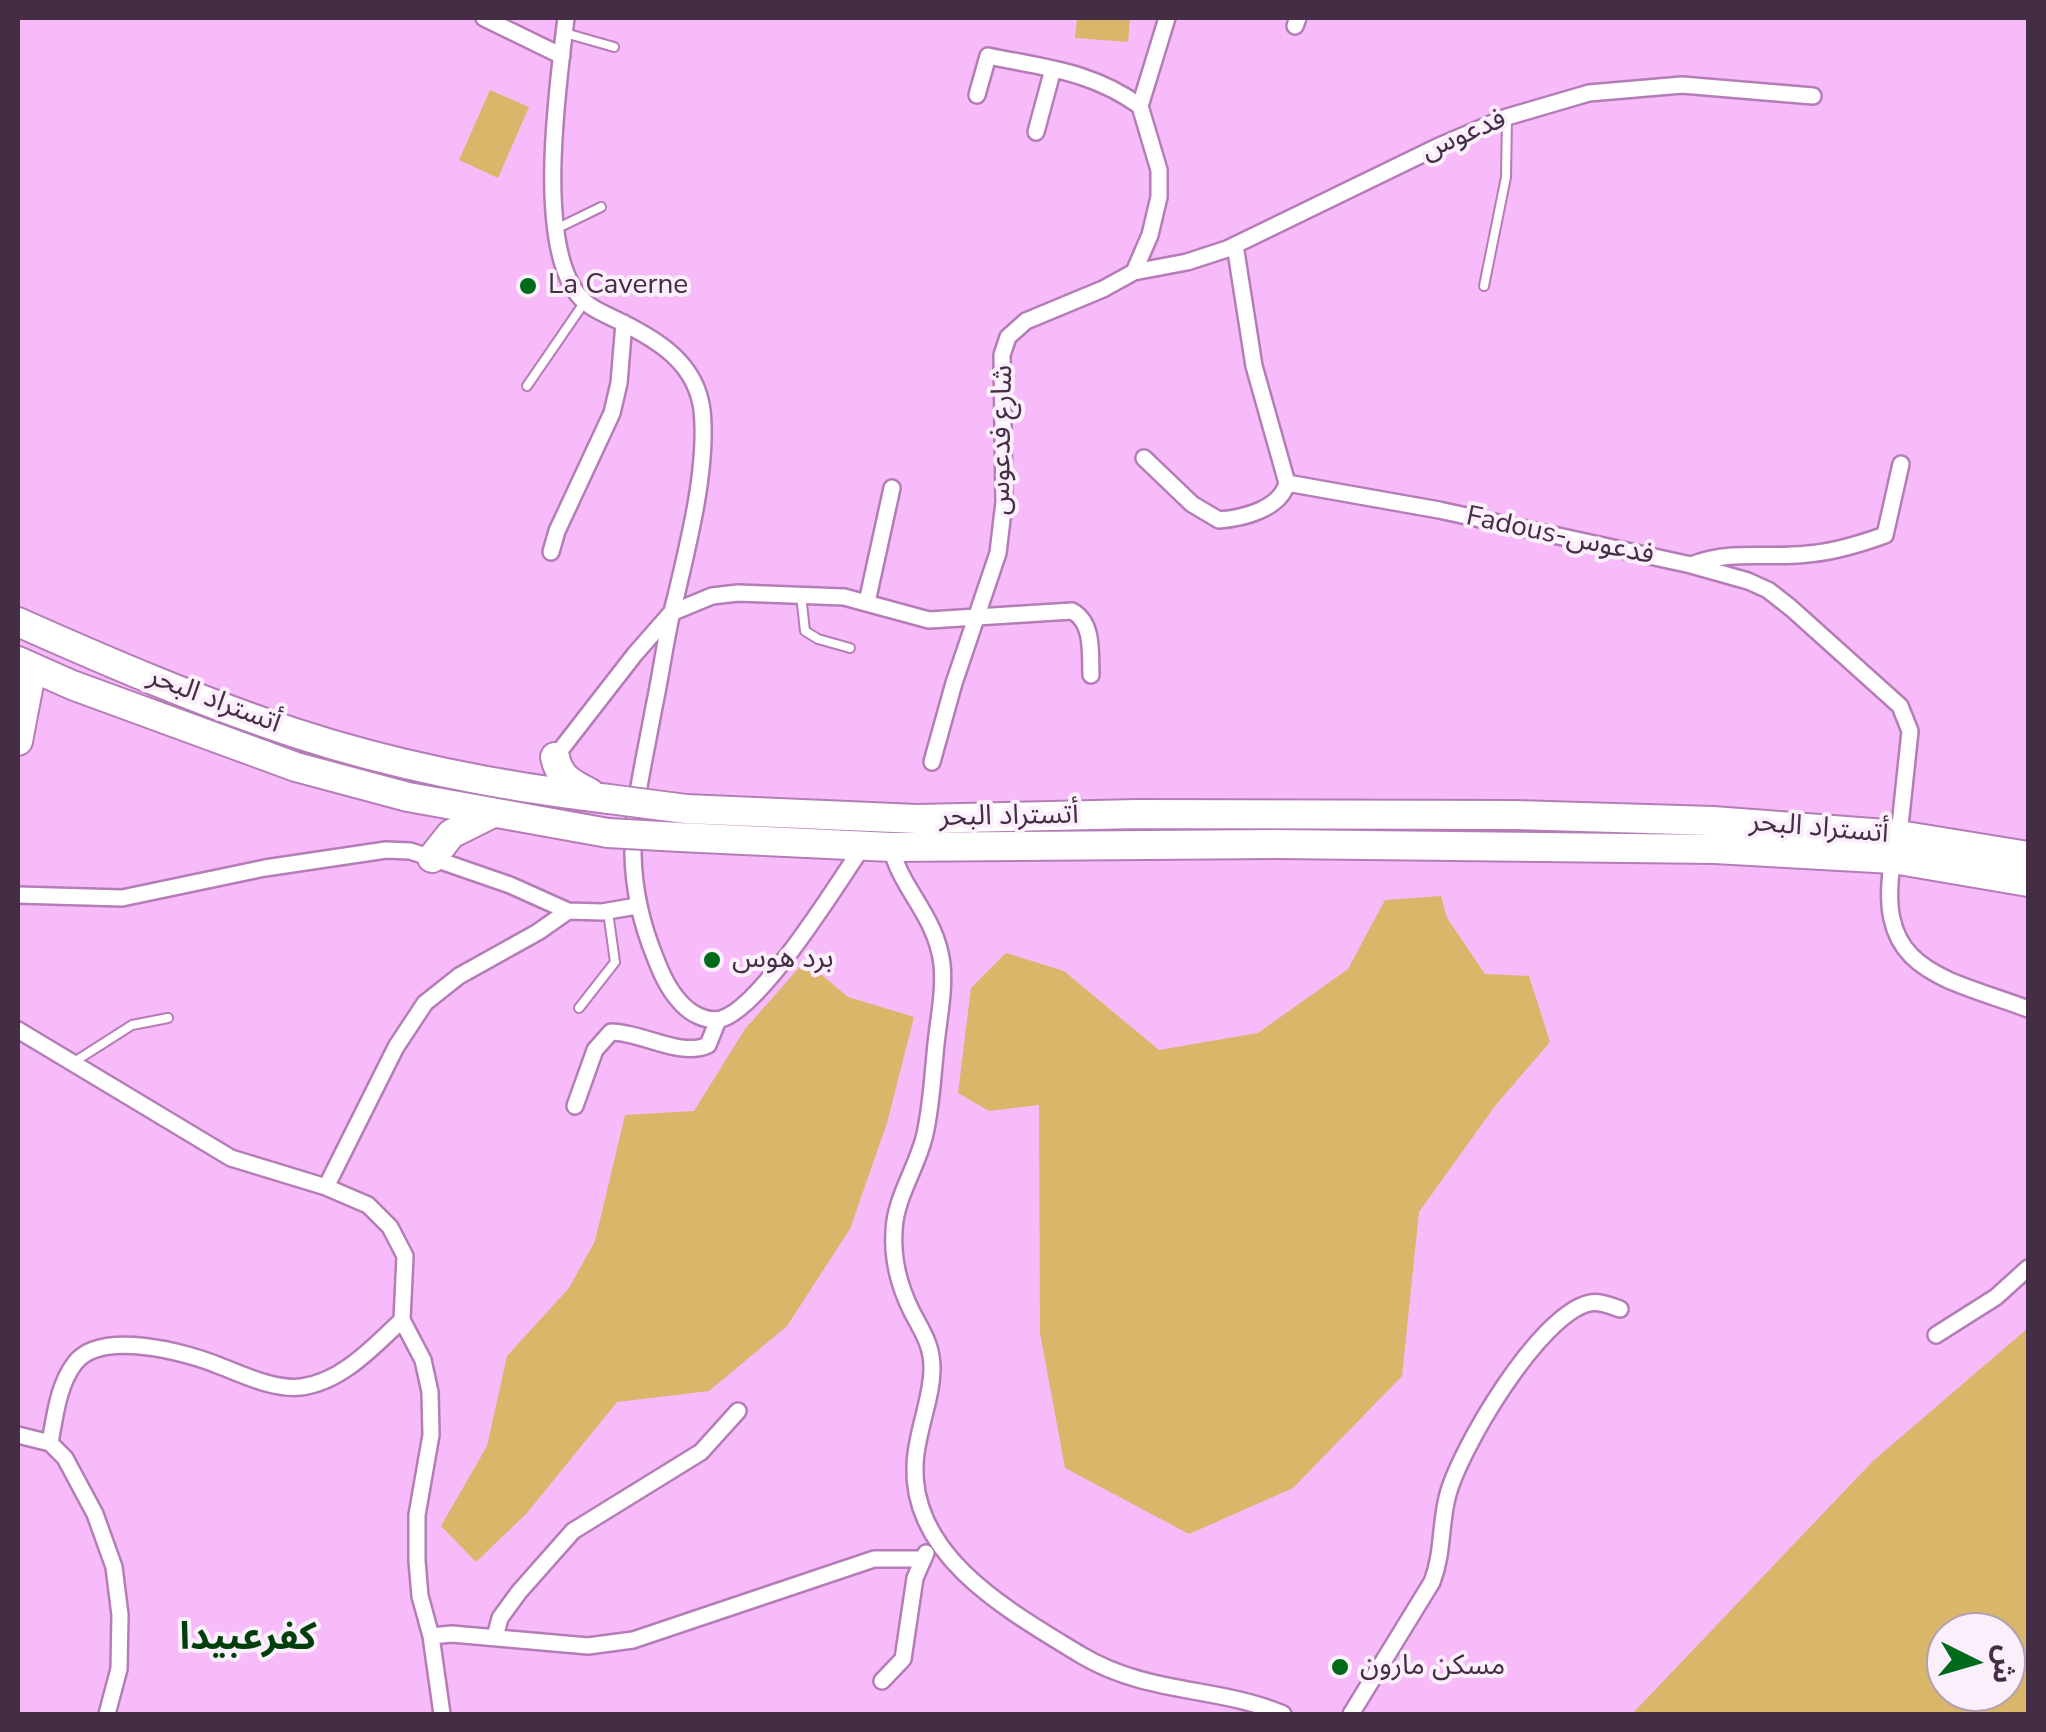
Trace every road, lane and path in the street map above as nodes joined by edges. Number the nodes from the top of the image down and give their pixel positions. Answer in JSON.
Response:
{"nodes":[{"id":1,"x":484,"y":18,"type":"edge"},
{"id":2,"x":1167,"y":18,"type":"edge"},
{"id":3,"x":565,"y":25,"type":"edge"},
{"id":4,"x":614,"y":47,"type":"dead end"},
{"id":5,"x":562,"y":56,"type":"junction"},
{"id":6,"x":1054,"y":69,"type":"junction"},
{"id":7,"x":977,"y":95,"type":"dead end"},
{"id":8,"x":1814,"y":96,"type":"dead end"},
{"id":9,"x":1140,"y":106,"type":"junction"},
{"id":10,"x":1508,"y":117,"type":"junction"},
{"id":11,"x":1036,"y":132,"type":"dead end"},
{"id":12,"x":602,"y":206,"type":"dead end"},
{"id":13,"x":556,"y":229,"type":"junction"},
{"id":14,"x":1235,"y":245,"type":"junction"},
{"id":15,"x":1134,"y":272,"type":"junction"},
{"id":16,"x":1484,"y":286,"type":"dead end"},
{"id":17,"x":584,"y":301,"type":"junction"},
{"id":18,"x":624,"y":324,"type":"junction"},
{"id":19,"x":527,"y":386,"type":"dead end"},
{"id":20,"x":1144,"y":458,"type":"dead end"},
{"id":21,"x":1902,"y":464,"type":"dead end"},
{"id":22,"x":1286,"y":483,"type":"junction"},
{"id":23,"x":892,"y":488,"type":"dead end"},
{"id":24,"x":551,"y":552,"type":"dead end"},
{"id":25,"x":1691,"y":565,"type":"junction"},
{"id":26,"x":801,"y":595,"type":"junction"},
{"id":27,"x":867,"y":602,"type":"junction"},
{"id":28,"x":671,"y":613,"type":"junction"},
{"id":29,"x":976,"y":617,"type":"junction"},
{"id":30,"x":19,"y":622,"type":"edge"},
{"id":31,"x":850,"y":648,"type":"dead end"},
{"id":32,"x":25,"y":665,"type":"edge"},
{"id":33,"x":1092,"y":675,"type":"dead end"},
{"id":34,"x":18,"y":741,"type":"edge"},
{"id":35,"x":555,"y":758,"type":"junction"},
{"id":36,"x":932,"y":762,"type":"dead end"},
{"id":37,"x":521,"y":787,"type":"junction"},
{"id":38,"x":408,"y":797,"type":"junction"},
{"id":39,"x":603,"y":798,"type":"junction"},
{"id":40,"x":491,"y":814,"type":"junction"},
{"id":41,"x":683,"y":823,"type":"junction"},
{"id":42,"x":877,"y":847,"type":"junction"},
{"id":43,"x":1896,"y":847,"type":"junction"},
{"id":44,"x":2028,"y":856,"type":"edge"},
{"id":45,"x":432,"y":858,"type":"junction"},
{"id":46,"x":2028,"y":882,"type":"edge"},
{"id":47,"x":18,"y":895,"type":"edge"},
{"id":48,"x":637,"y":906,"type":"junction"},
{"id":49,"x":568,"y":911,"type":"junction"},
{"id":50,"x":608,"y":912,"type":"junction"},
{"id":51,"x":579,"y":1008,"type":"dead end"},
{"id":52,"x":2028,"y":1008,"type":"edge"},
{"id":53,"x":168,"y":1018,"type":"dead end"},
{"id":54,"x":718,"y":1020,"type":"junction"},
{"id":55,"x":18,"y":1030,"type":"edge"},
{"id":56,"x":72,"y":1064,"type":"junction"},
{"id":57,"x":575,"y":1106,"type":"dead end"},
{"id":58,"x":326,"y":1187,"type":"junction"},
{"id":59,"x":2028,"y":1268,"type":"edge"},
{"id":60,"x":1620,"y":1308,"type":"dead end"},
{"id":61,"x":402,"y":1320,"type":"junction"},
{"id":62,"x":1936,"y":1335,"type":"dead end"},
{"id":63,"x":738,"y":1411,"type":"dead end"},
{"id":64,"x":18,"y":1435,"type":"edge"},
{"id":65,"x":50,"y":1442,"type":"junction"},
{"id":66,"x":935,"y":1542,"type":"junction"},
{"id":67,"x":922,"y":1559,"type":"junction"},
{"id":68,"x":431,"y":1636,"type":"junction"},
{"id":69,"x":495,"y":1637,"type":"junction"},
{"id":70,"x":882,"y":1680,"type":"dead end"},
{"id":71,"x":107,"y":1714,"type":"edge"},
{"id":72,"x":442,"y":1714,"type":"edge"},
{"id":73,"x":1284,"y":1714,"type":"edge"},
{"id":74,"x":1351,"y":1714,"type":"edge"}],
"edges":[{"from":1,"to":5,"type":"street"},
{"from":2,"to":9,"type":"street"},
{"from":3,"to":4,"type":"lane"},
{"from":3,"to":5,"type":"street"},
{"from":5,"to":13,"type":"street"},
{"from":6,"to":7,"type":"street"},
{"from":6,"to":9,"type":"street"},
{"from":6,"to":11,"type":"street"},
{"from":8,"to":10,"type":"street","name":"فدعوس"},
{"from":9,"to":15,"type":"street"},
{"from":10,"to":14,"type":"street","name":"فدعوس"},
{"from":10,"to":16,"type":"lane"},
{"from":12,"to":13,"type":"lane"},
{"from":13,"to":17,"type":"street"},
{"from":14,"to":15,"type":"street","name":"فدعوس"},
{"from":14,"to":22,"type":"street"},
{"from":15,"to":29,"type":"street","name":"شارع فدعوس"},
{"from":17,"to":18,"type":"street"},
{"from":17,"to":19,"type":"lane"},
{"from":18,"to":24,"type":"street"},
{"from":18,"to":28,"type":"street"},
{"from":20,"to":22,"type":"street"},
{"from":21,"to":25,"type":"street"},
{"from":22,"to":25,"type":"street","name":"Fadous-فدعوس"},
{"from":23,"to":27,"type":"street"},
{"from":25,"to":43,"type":"street","name":"Fadous-فدعوس"},
{"from":26,"to":27,"type":"street"},
{"from":26,"to":28,"type":"street"},
{"from":26,"to":31,"type":"lane"},
{"from":27,"to":29,"type":"street"},
{"from":28,"to":35,"type":"street"},
{"from":28,"to":48,"type":"street"},
{"from":29,"to":33,"type":"street"},
{"from":29,"to":36,"type":"street","name":"شارع فدعوس"},
{"from":30,"to":37,"type":"highway","name":"أتستراد البحر"},
{"from":32,"to":34,"type":"highway"},
{"from":32,"to":38,"type":"highway","name":"أتستراد البحر"},
{"from":35,"to":37,"type":"highway"},
{"from":35,"to":39,"type":"highway"},
{"from":37,"to":39,"type":"highway","name":"أتستراد البحر"},
{"from":38,"to":40,"type":"highway","name":"أتستراد البحر"},
{"from":38,"to":45,"type":"highway"},
{"from":39,"to":41,"type":"highway","name":"أتستراد البحر","bridge":true},
{"from":40,"to":41,"type":"highway","name":"أتستراد البحر","bridge":true},
{"from":40,"to":45,"type":"highway"},
{"from":41,"to":42,"type":"highway","name":"أتستراد البحر"},
{"from":41,"to":43,"type":"highway","name":"أتستراد البحر"},
{"from":42,"to":43,"type":"highway","name":"أتستراد البحر"},
{"from":42,"to":54,"type":"street"},
{"from":42,"to":66,"type":"street"},
{"from":43,"to":44,"type":"highway","name":"أتستراد البحر"},
{"from":43,"to":46,"type":"highway","name":"أتستراد البحر"},
{"from":43,"to":52,"type":"street","name":"Fadous-فدعوس"},
{"from":45,"to":47,"type":"street"},
{"from":45,"to":49,"type":"street"},
{"from":48,"to":50,"type":"street"},
{"from":48,"to":54,"type":"street"},
{"from":49,"to":50,"type":"street"},
{"from":49,"to":58,"type":"street"},
{"from":50,"to":51,"type":"lane"},
{"from":53,"to":56,"type":"lane"},
{"from":54,"to":57,"type":"street"},
{"from":55,"to":56,"type":"street"},
{"from":56,"to":58,"type":"street"},
{"from":58,"to":61,"type":"street"},
{"from":59,"to":62,"type":"street"},
{"from":60,"to":74,"type":"street"},
{"from":61,"to":65,"type":"street"},
{"from":61,"to":68,"type":"street"},
{"from":63,"to":69,"type":"street"},
{"from":64,"to":65,"type":"street"},
{"from":65,"to":71,"type":"street"},
{"from":66,"to":67,"type":"street"},
{"from":66,"to":73,"type":"street"},
{"from":67,"to":69,"type":"street"},
{"from":67,"to":70,"type":"street"},
{"from":68,"to":69,"type":"street"},
{"from":68,"to":72,"type":"street"}]}
